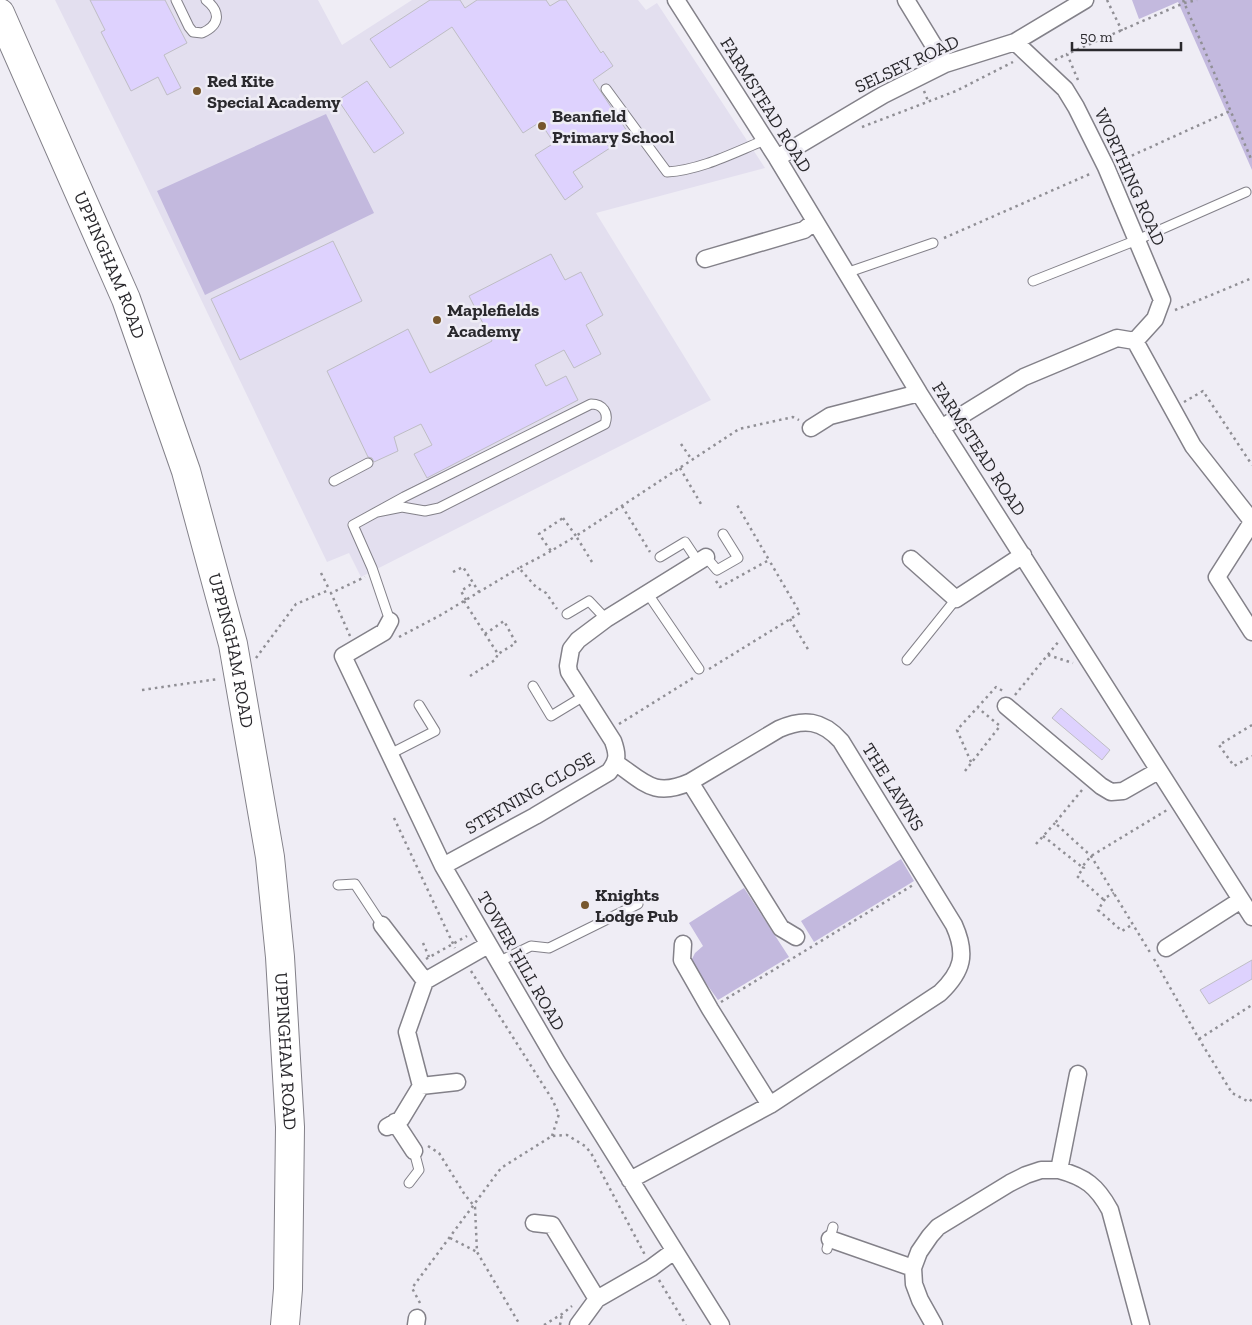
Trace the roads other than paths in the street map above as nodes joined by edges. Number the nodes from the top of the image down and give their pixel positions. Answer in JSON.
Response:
{"nodes":[{"id":1,"x":176,"y":0,"type":"edge"},
{"id":2,"x":676,"y":0,"type":"edge"},
{"id":3,"x":906,"y":0,"type":"edge"},
{"id":4,"x":1085,"y":0,"type":"edge"},
{"id":5,"x":212,"y":1,"type":"edge"},
{"id":6,"x":0,"y":13,"type":"edge"},
{"id":7,"x":1021,"y":47,"type":"junction"},
{"id":8,"x":945,"y":64,"type":"junction"},
{"id":9,"x":606,"y":89,"type":"dead end"},
{"id":10,"x":765,"y":140,"type":"junction"},
{"id":11,"x":777,"y":158,"type":"junction"},
{"id":12,"x":1246,"y":192,"type":"dead end"},
{"id":13,"x":814,"y":222,"type":"junction"},
{"id":14,"x":1137,"y":240,"type":"junction"},
{"id":15,"x":933,"y":243,"type":"road end"},
{"id":16,"x":705,"y":259,"type":"dead end"},
{"id":17,"x":846,"y":273,"type":"junction"},
{"id":18,"x":1033,"y":281,"type":"dead end"},
{"id":19,"x":1135,"y":341,"type":"junction"},
{"id":20,"x":919,"y":393,"type":"junction"},
{"id":21,"x":811,"y":428,"type":"road end"},
{"id":22,"x":941,"y":428,"type":"junction"},
{"id":23,"x":368,"y":463,"type":"dead end"},
{"id":24,"x":334,"y":481,"type":"dead end"},
{"id":25,"x":377,"y":512,"type":"junction"},
{"id":26,"x":1252,"y":522,"type":"edge"},
{"id":27,"x":723,"y":534,"type":"dead end"},
{"id":28,"x":1023,"y":555,"type":"junction"},
{"id":29,"x":660,"y":557,"type":"dead end"},
{"id":30,"x":910,"y":559,"type":"dead end"},
{"id":31,"x":703,"y":560,"type":"junction"},
{"id":32,"x":648,"y":594,"type":"junction"},
{"id":33,"x":956,"y":599,"type":"junction"},
{"id":34,"x":568,"y":614,"type":"dead end"},
{"id":35,"x":606,"y":619,"type":"junction"},
{"id":36,"x":390,"y":621,"type":"joint"},
{"id":37,"x":1252,"y":632,"type":"edge"},
{"id":38,"x":907,"y":660,"type":"dead end"},
{"id":39,"x":698,"y":669,"type":"dead end"},
{"id":40,"x":533,"y":686,"type":"dead end"},
{"id":41,"x":584,"y":696,"type":"junction"},
{"id":42,"x":1009,"y":701,"type":"road end"},
{"id":43,"x":420,"y":704,"type":"dead end"},
{"id":44,"x":390,"y":754,"type":"junction"},
{"id":45,"x":616,"y":763,"type":"junction"},
{"id":46,"x":1158,"y":771,"type":"junction"},
{"id":47,"x":690,"y":782,"type":"junction"},
{"id":48,"x":443,"y":866,"type":"junction"},
{"id":49,"x":338,"y":885,"type":"dead end"},
{"id":50,"x":1241,"y":900,"type":"junction"},
{"id":51,"x":638,"y":904,"type":"dead end"},
{"id":52,"x":1252,"y":917,"type":"edge"},
{"id":53,"x":382,"y":925,"type":"joint"},
{"id":54,"x":796,"y":937,"type":"dead end"},
{"id":55,"x":683,"y":944,"type":"dead end"},
{"id":56,"x":488,"y":945,"type":"junction"},
{"id":57,"x":1159,"y":952,"type":"road end"},
{"id":58,"x":498,"y":962,"type":"junction"},
{"id":59,"x":426,"y":981,"type":"junction"},
{"id":60,"x":1078,"y":1074,"type":"dead end"},
{"id":61,"x":457,"y":1082,"type":"dead end"},
{"id":62,"x":421,"y":1086,"type":"junction"},
{"id":63,"x":770,"y":1105,"type":"junction"},
{"id":64,"x":414,"y":1151,"type":"joint"},
{"id":65,"x":1059,"y":1170,"type":"junction"},
{"id":66,"x":630,"y":1180,"type":"junction"},
{"id":67,"x":410,"y":1183,"type":"dead end"},
{"id":68,"x":534,"y":1223,"type":"dead end"},
{"id":69,"x":830,"y":1239,"type":"dead end"},
{"id":70,"x":674,"y":1251,"type":"junction"},
{"id":71,"x":913,"y":1268,"type":"junction"},
{"id":72,"x":594,"y":1294,"type":"junction"},
{"id":73,"x":285,"y":1325,"type":"edge"},
{"id":74,"x":578,"y":1325,"type":"edge"},
{"id":75,"x":721,"y":1325,"type":"edge"},
{"id":76,"x":934,"y":1325,"type":"edge"},
{"id":77,"x":1141,"y":1325,"type":"edge"}],
"edges":[{"from":1,"to":5,"type":"lane"},
{"from":2,"to":10,"type":"street","name":"FARMSTEAD ROAD"},
{"from":3,"to":8,"type":"street"},
{"from":4,"to":7,"type":"street","name":"SELSEY ROAD"},
{"from":6,"to":73,"type":"highway","name":"UPPINGHAM ROAD"},
{"from":7,"to":8,"type":"street","name":"SELSEY ROAD"},
{"from":7,"to":14,"type":"street","name":"WORTHING ROAD"},
{"from":8,"to":11,"type":"street","name":"SELSEY ROAD"},
{"from":9,"to":10,"type":"lane"},
{"from":10,"to":11,"type":"street","name":"FARMSTEAD ROAD"},
{"from":11,"to":13,"type":"street","name":"FARMSTEAD ROAD"},
{"from":12,"to":14,"type":"lane"},
{"from":13,"to":16,"type":"street"},
{"from":13,"to":17,"type":"street","name":"FARMSTEAD ROAD"},
{"from":14,"to":18,"type":"lane"},
{"from":14,"to":19,"type":"street","name":"WORTHING ROAD"},
{"from":15,"to":17,"type":"lane"},
{"from":17,"to":20,"type":"street","name":"FARMSTEAD ROAD"},
{"from":19,"to":22,"type":"street"},
{"from":19,"to":26,"type":"street"},
{"from":20,"to":21,"type":"street"},
{"from":20,"to":22,"type":"street","name":"FARMSTEAD ROAD"},
{"from":22,"to":28,"type":"street","name":"FARMSTEAD ROAD"},
{"from":23,"to":24,"type":"lane"},
{"from":25,"to":25,"type":"lane"},
{"from":25,"to":36,"type":"lane"},
{"from":26,"to":37,"type":"street"},
{"from":27,"to":31,"type":"lane"},
{"from":28,"to":33,"type":"street"},
{"from":28,"to":46,"type":"street","name":"FARMSTEAD ROAD"},
{"from":29,"to":31,"type":"lane"},
{"from":30,"to":33,"type":"street"},
{"from":31,"to":32,"type":"street","name":"STEYNING CLOSE"},
{"from":32,"to":35,"type":"street","name":"STEYNING CLOSE"},
{"from":32,"to":39,"type":"lane"},
{"from":33,"to":38,"type":"lane"},
{"from":34,"to":35,"type":"lane"},
{"from":35,"to":41,"type":"street","name":"STEYNING CLOSE"},
{"from":36,"to":44,"type":"street","name":"TOWER HILL ROAD"},
{"from":40,"to":41,"type":"lane"},
{"from":41,"to":45,"type":"street","name":"STEYNING CLOSE"},
{"from":42,"to":46,"type":"street"},
{"from":43,"to":44,"type":"lane"},
{"from":44,"to":48,"type":"street","name":"TOWER HILL ROAD"},
{"from":45,"to":47,"type":"street","name":"THE LAWNS"},
{"from":45,"to":48,"type":"street","name":"STEYNING CLOSE"},
{"from":46,"to":50,"type":"street","name":"FARMSTEAD ROAD"},
{"from":47,"to":54,"type":"street"},
{"from":47,"to":63,"type":"street","name":"THE LAWNS"},
{"from":48,"to":56,"type":"street","name":"TOWER HILL ROAD"},
{"from":49,"to":53,"type":"lane"},
{"from":50,"to":52,"type":"street","name":"FARMSTEAD ROAD"},
{"from":50,"to":57,"type":"street"},
{"from":51,"to":58,"type":"lane"},
{"from":53,"to":59,"type":"street"},
{"from":55,"to":63,"type":"street"},
{"from":56,"to":58,"type":"street","name":"TOWER HILL ROAD"},
{"from":56,"to":59,"type":"street"},
{"from":58,"to":66,"type":"street","name":"TOWER HILL ROAD"},
{"from":59,"to":62,"type":"street"},
{"from":60,"to":65,"type":"street"},
{"from":61,"to":62,"type":"street"},
{"from":62,"to":64,"type":"street"},
{"from":63,"to":66,"type":"street","name":"THE LAWNS"},
{"from":64,"to":67,"type":"lane"},
{"from":65,"to":71,"type":"street"},
{"from":65,"to":77,"type":"street"},
{"from":66,"to":70,"type":"street","name":"TOWER HILL ROAD"},
{"from":68,"to":72,"type":"street"},
{"from":69,"to":71,"type":"street"},
{"from":70,"to":72,"type":"street"},
{"from":70,"to":75,"type":"street","name":"TOWER HILL ROAD"},
{"from":71,"to":76,"type":"street"},
{"from":72,"to":74,"type":"street"}]}
